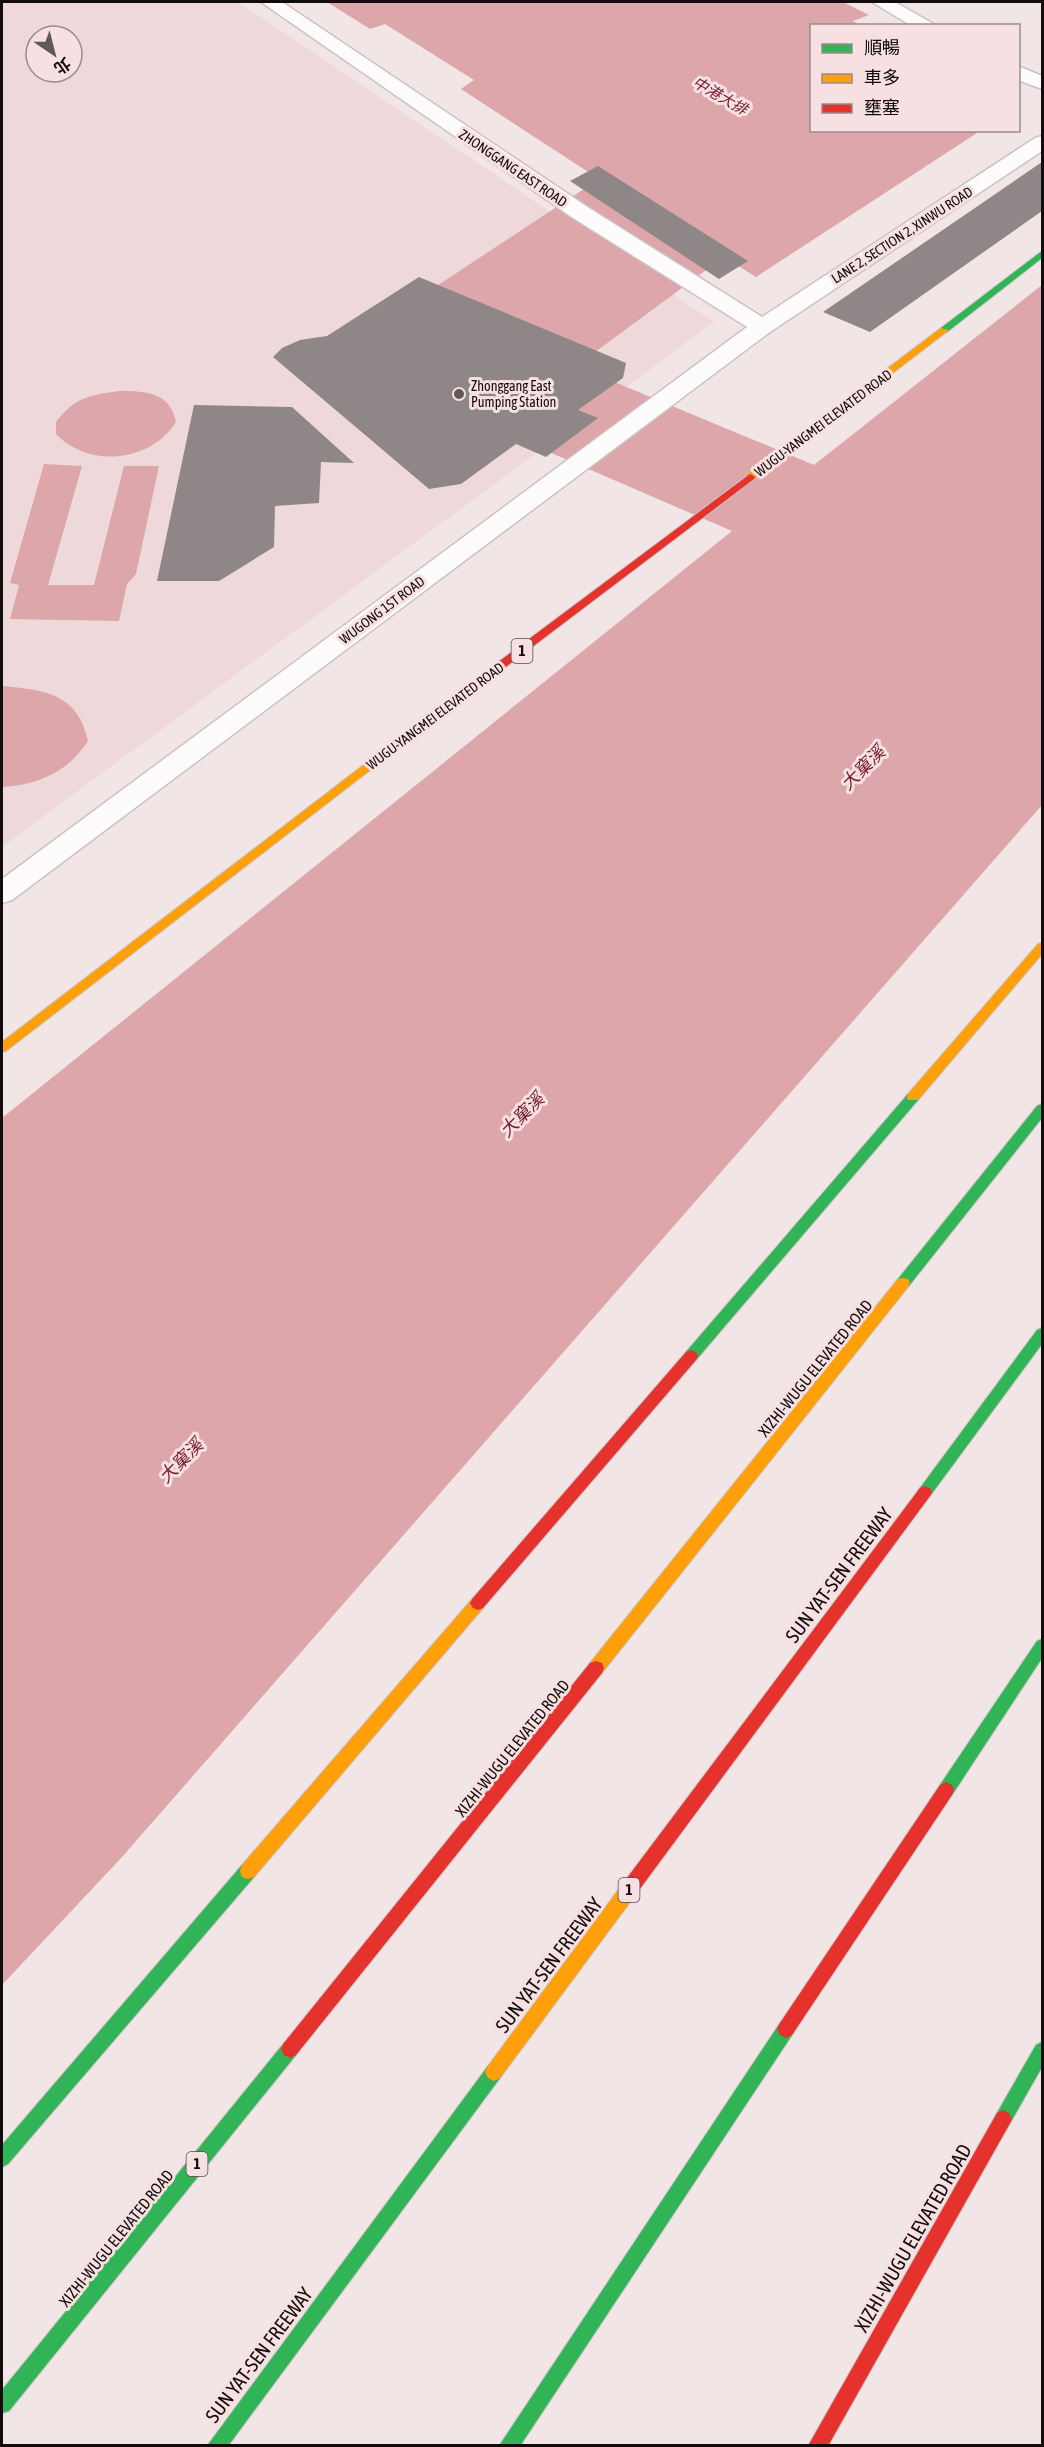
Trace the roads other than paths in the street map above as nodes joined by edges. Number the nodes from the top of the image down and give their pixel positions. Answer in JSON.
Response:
{"nodes":[{"id":1,"x":270,"y":2,"type":"edge"},
{"id":2,"x":881,"y":2,"type":"edge"},
{"id":3,"x":924,"y":24,"type":"edge"},
{"id":4,"x":1020,"y":73,"type":"edge"},
{"id":5,"x":1042,"y":83,"type":"edge"},
{"id":6,"x":1042,"y":142,"type":"edge"},
{"id":7,"x":1042,"y":254,"type":"edge"},
{"id":8,"x":762,"y":327,"type":"junction"},
{"id":9,"x":2,"y":893,"type":"edge"},
{"id":10,"x":1042,"y":947,"type":"edge"},
{"id":11,"x":2,"y":1048,"type":"edge"},
{"id":12,"x":1042,"y":1109,"type":"edge"},
{"id":13,"x":1042,"y":1334,"type":"edge"},
{"id":14,"x":1042,"y":1646,"type":"edge"},
{"id":15,"x":1042,"y":2051,"type":"edge"},
{"id":16,"x":2,"y":2158,"type":"edge"},
{"id":17,"x":2,"y":2404,"type":"edge"},
{"id":18,"x":216,"y":2445,"type":"edge"},
{"id":19,"x":508,"y":2445,"type":"edge"},
{"id":20,"x":817,"y":2445,"type":"edge"}],
"edges":[{"from":1,"to":8,"type":"street","name":"ZHONGGANG EAST ROAD"},
{"from":2,"to":3,"type":"street"},
{"from":4,"to":5,"type":"street"},
{"from":6,"to":8,"type":"street","name":"LANE 2, SECTION 2, XINWU ROAD"},
{"from":7,"to":11,"type":"highway","name":"WUGU-YANGMEI ELEVATED ROAD","number":"1"},
{"from":8,"to":9,"type":"street","name":"WUGONG 1ST ROAD"},
{"from":10,"to":16,"type":"highway"},
{"from":12,"to":17,"type":"highway","name":"XIZHI-WUGU ELEVATED ROAD","number":"1"},
{"from":13,"to":18,"type":"highway","name":"SUN YAT-SEN FREEWAY","number":"1"},
{"from":14,"to":19,"type":"highway"},
{"from":15,"to":20,"type":"highway","name":"XIZHI-WUGU ELEVATED ROAD"}]}
